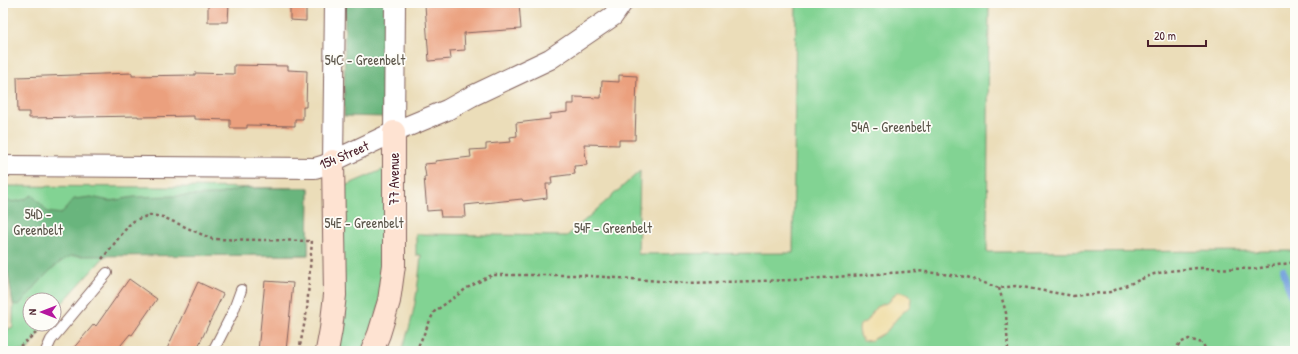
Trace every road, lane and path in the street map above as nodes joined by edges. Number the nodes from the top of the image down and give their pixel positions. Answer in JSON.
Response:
{"nodes":[{"id":1,"x":335,"y":3,"type":"edge"},
{"id":2,"x":395,"y":3,"type":"edge"},
{"id":3,"x":622,"y":3,"type":"edge"},
{"id":4,"x":394,"y":132,"type":"junction"},
{"id":5,"x":333,"y":161,"type":"junction"},
{"id":6,"x":3,"y":166,"type":"edge"},
{"id":7,"x":312,"y":235,"type":"dead end"},
{"id":8,"x":312,"y":241,"type":"junction"},
{"id":9,"x":99,"y":262,"type":"dead end"},
{"id":10,"x":1295,"y":262,"type":"edge"},
{"id":11,"x":107,"y":273,"type":"dead end"},
{"id":12,"x":999,"y":288,"type":"junction"},
{"id":13,"x":241,"y":290,"type":"dead end"},
{"id":14,"x":38,"y":332,"type":"edge"},
{"id":15,"x":9,"y":351,"type":"edge"},
{"id":16,"x":46,"y":351,"type":"edge"},
{"id":17,"x":213,"y":351,"type":"edge"},
{"id":18,"x":299,"y":351,"type":"edge"},
{"id":19,"x":327,"y":351,"type":"edge"},
{"id":20,"x":372,"y":351,"type":"edge"},
{"id":21,"x":416,"y":351,"type":"edge"},
{"id":22,"x":1008,"y":351,"type":"edge"},
{"id":23,"x":1174,"y":351,"type":"edge"},
{"id":24,"x":1207,"y":351,"type":"edge"}],
"edges":[{"from":1,"to":5,"type":"street"},
{"from":2,"to":4,"type":"street","name":"77 Avenue"},
{"from":3,"to":4,"type":"street","name":"154 Street"},
{"from":4,"to":5,"type":"street","name":"154 Street"},
{"from":4,"to":20,"type":"street","name":"77 Avenue"},
{"from":5,"to":6,"type":"street","name":"154 Street"},
{"from":5,"to":19,"type":"street"},
{"from":7,"to":8,"type":"path"},
{"from":8,"to":9,"type":"path"},
{"from":8,"to":18,"type":"path"},
{"from":10,"to":12,"type":"path"},
{"from":11,"to":16,"type":"lane"},
{"from":12,"to":21,"type":"path"},
{"from":12,"to":22,"type":"path"},
{"from":13,"to":17,"type":"lane"},
{"from":14,"to":15,"type":"path"},
{"from":23,"to":24,"type":"path"}]}
